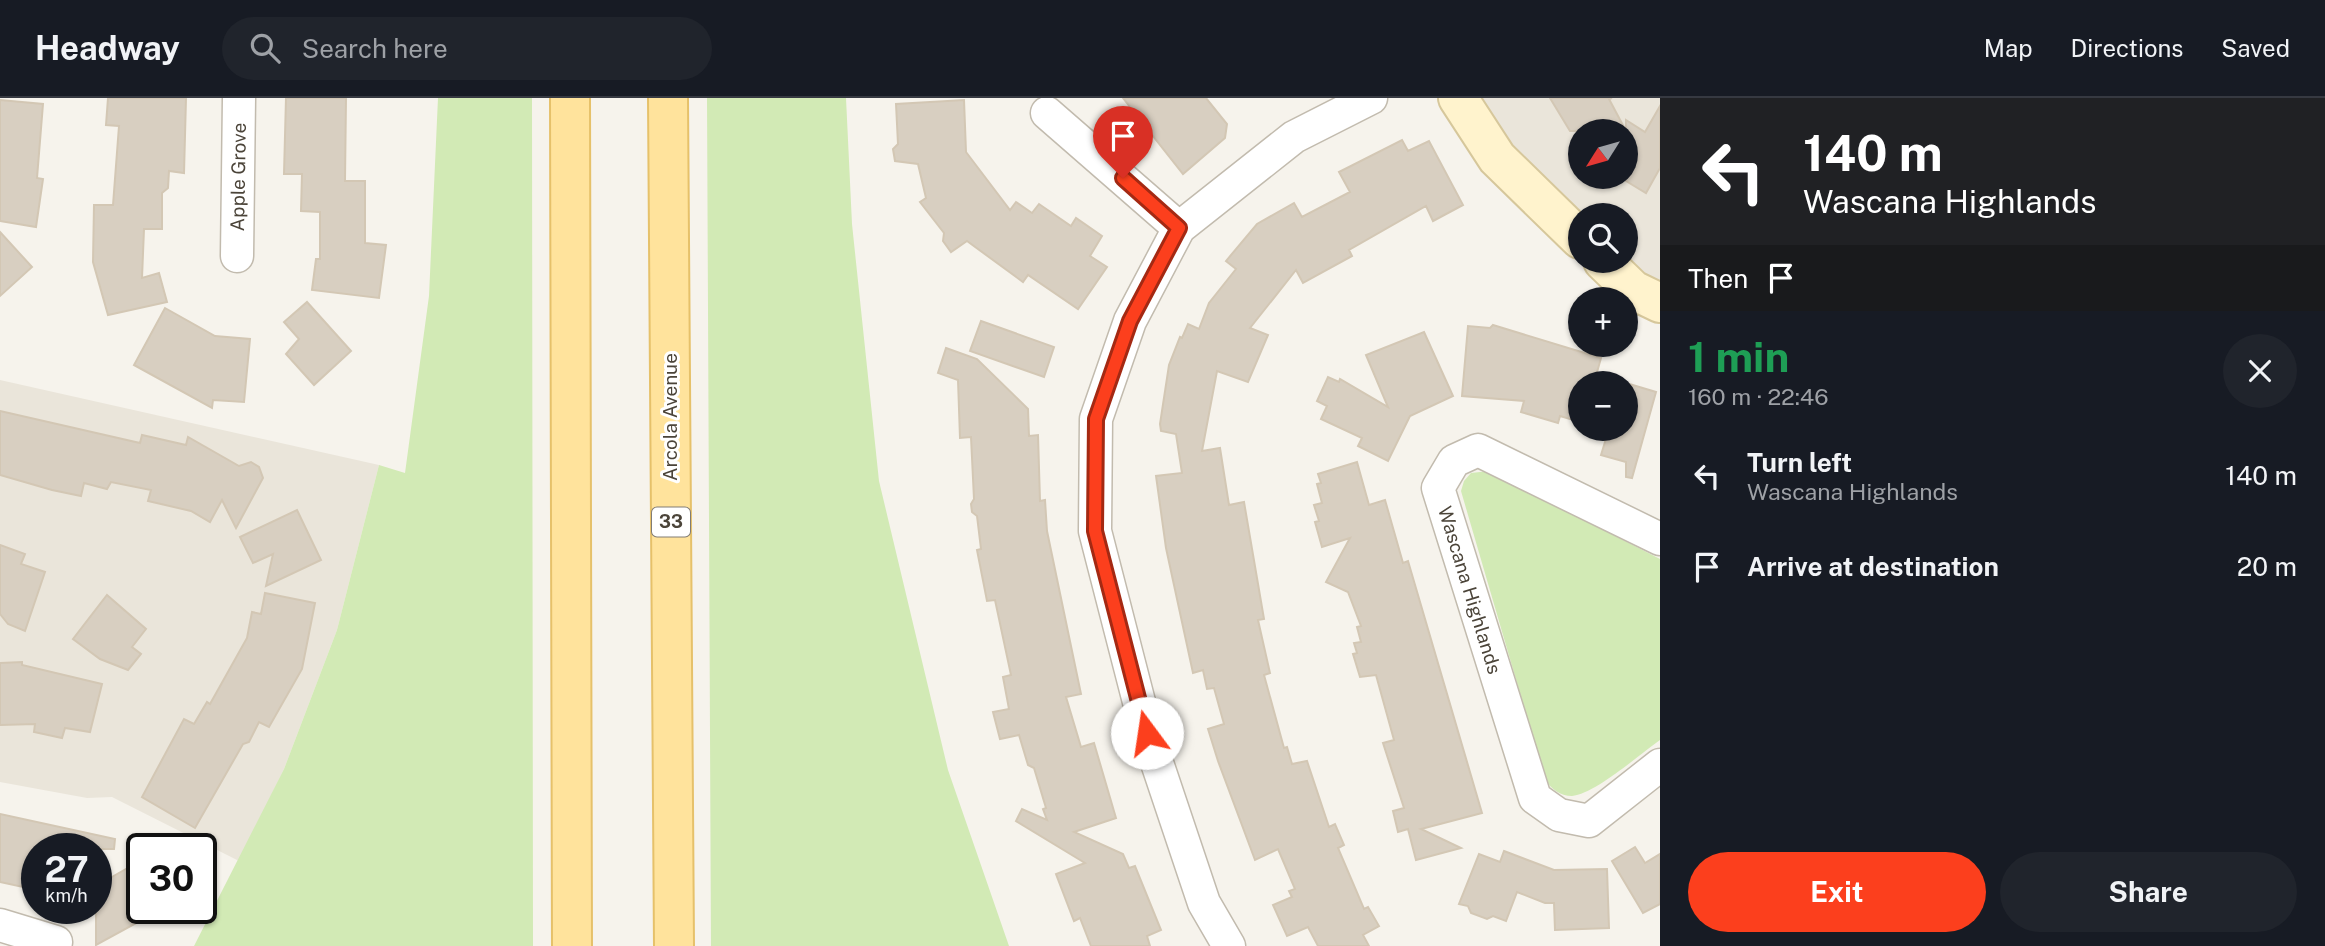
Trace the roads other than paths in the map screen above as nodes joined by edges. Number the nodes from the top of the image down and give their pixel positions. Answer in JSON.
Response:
{"nodes":[{"id":1,"x":239,"y":98,"type":"edge"},
{"id":2,"x":570,"y":98,"type":"edge"},
{"id":3,"x":668,"y":98,"type":"edge"},
{"id":4,"x":1371,"y":98,"type":"edge"},
{"id":5,"x":1458,"y":98,"type":"edge"},
{"id":6,"x":1047,"y":113,"type":"dead end"},
{"id":7,"x":1568,"y":227,"type":"edge"},
{"id":8,"x":1179,"y":228,"type":"junction"},
{"id":9,"x":237,"y":256,"type":"dead end"},
{"id":10,"x":1615,"y":273,"type":"edge"},
{"id":11,"x":1660,"y":303,"type":"edge"},
{"id":12,"x":1660,"y":540,"type":"edge"},
{"id":13,"x":1660,"y":765,"type":"edge"},
{"id":14,"x":0,"y":925,"type":"edge"},
{"id":15,"x":55,"y":946,"type":"edge"},
{"id":16,"x":572,"y":946,"type":"edge"},
{"id":17,"x":674,"y":946,"type":"edge"},
{"id":18,"x":1229,"y":946,"type":"edge"}],
"edges":[{"from":1,"to":9,"type":"street","name":"Apple Grove"},
{"from":2,"to":16,"type":"main road"},
{"from":3,"to":17,"type":"main road","name":"Arcola Avenue","number":"33"},
{"from":4,"to":8,"type":"street"},
{"from":5,"to":7,"type":"street"},
{"from":6,"to":8,"type":"street"},
{"from":8,"to":18,"type":"street"},
{"from":10,"to":11,"type":"street"},
{"from":12,"to":13,"type":"street","name":"Wascana Highlands"},
{"from":14,"to":15,"type":"street"}]}
